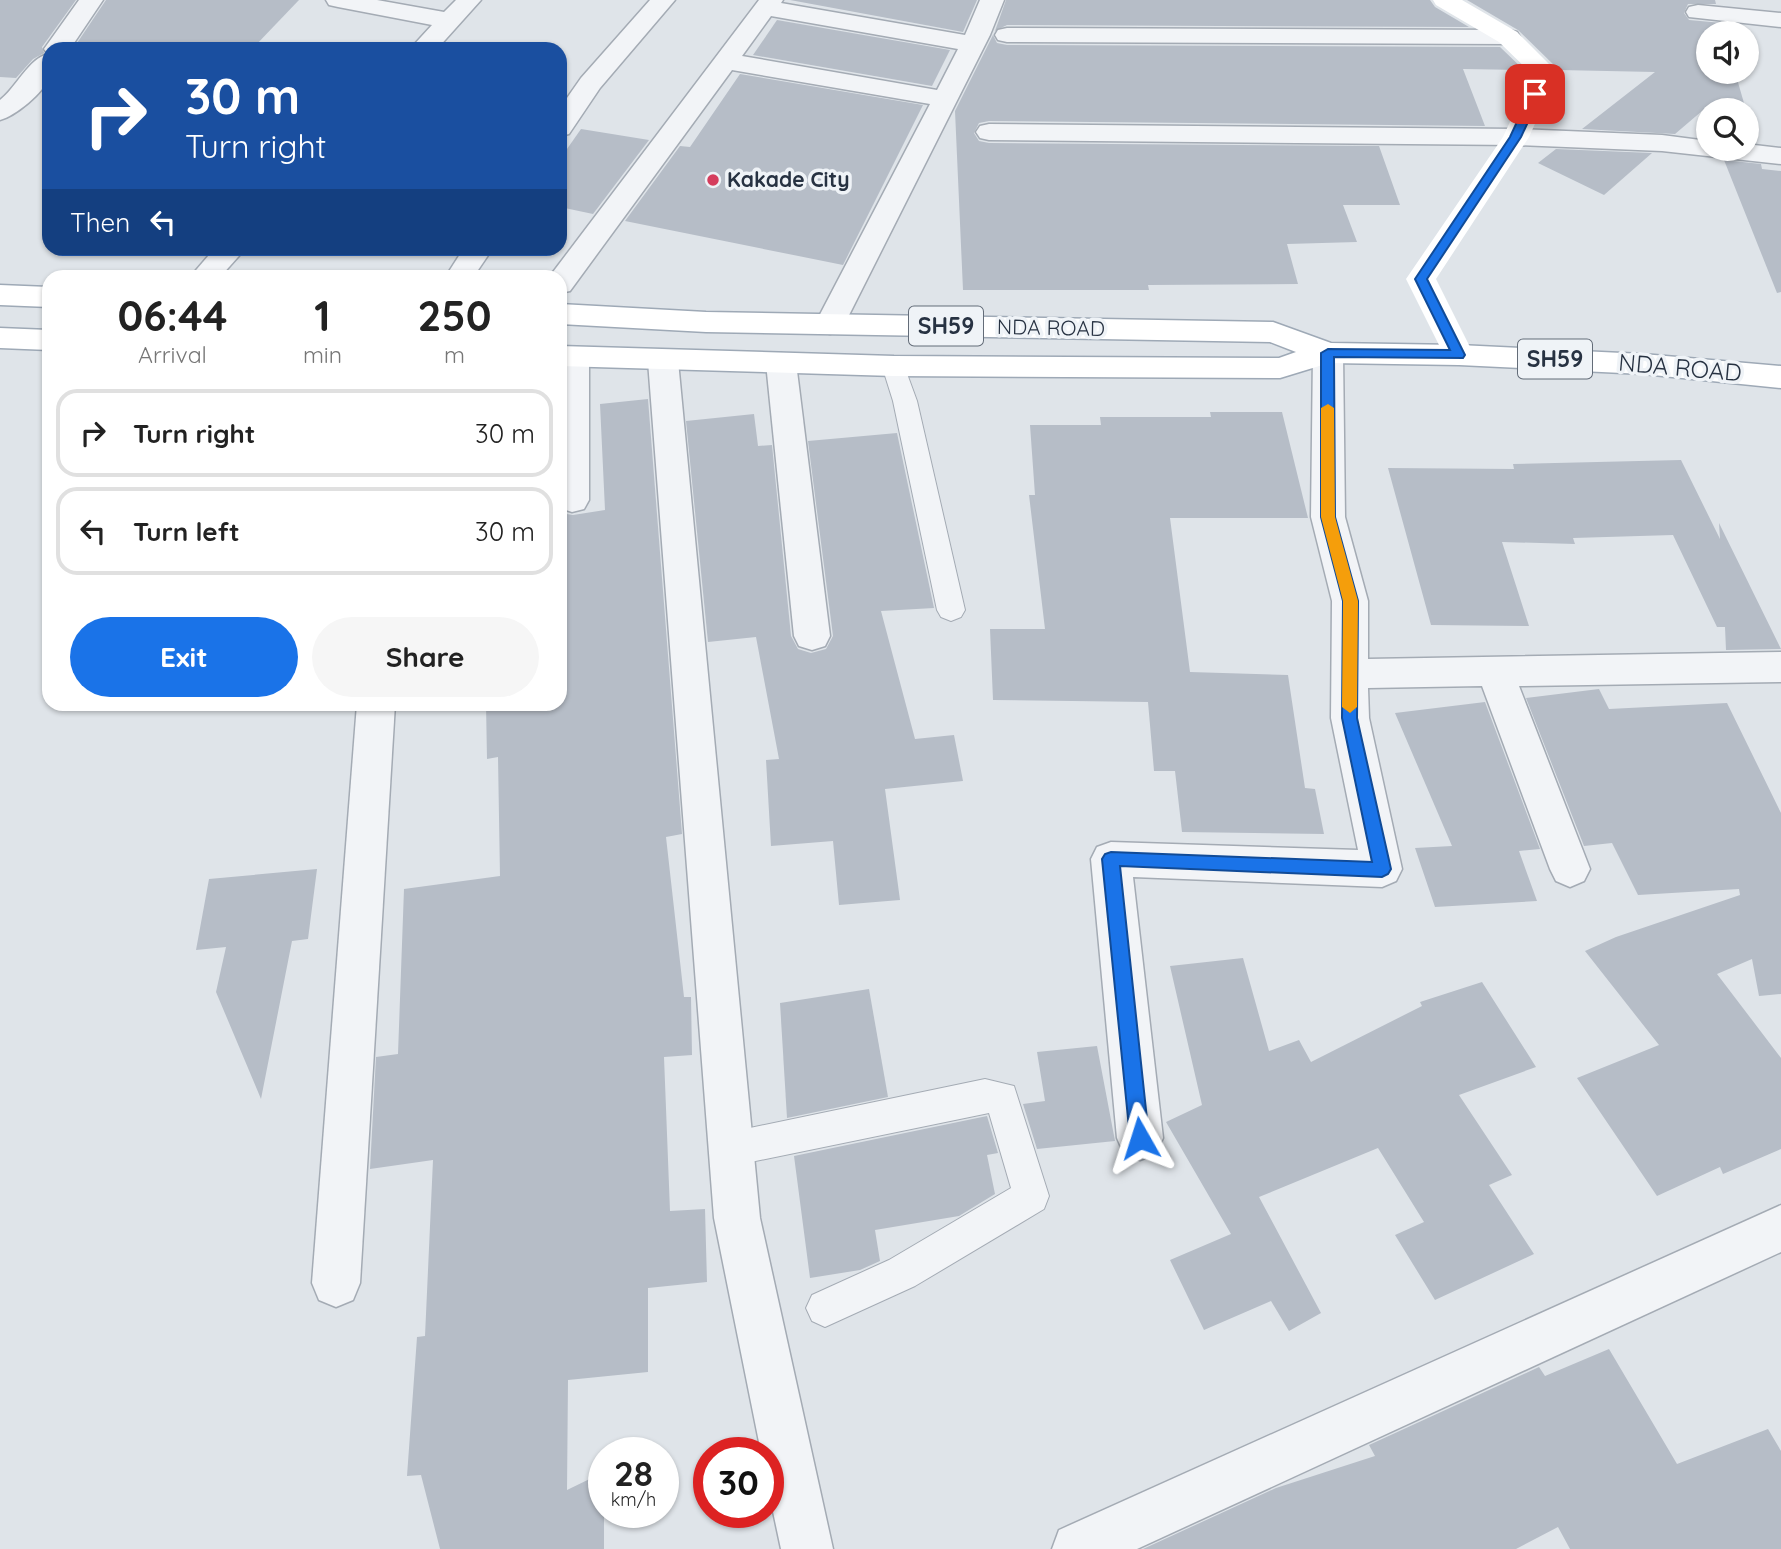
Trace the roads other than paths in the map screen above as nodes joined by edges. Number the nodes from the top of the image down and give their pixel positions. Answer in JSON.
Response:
{"nodes":[{"id":1,"x":91,"y":0,"type":"edge"},
{"id":2,"x":338,"y":0,"type":"edge"},
{"id":3,"x":469,"y":0,"type":"edge"},
{"id":4,"x":663,"y":0,"type":"edge"},
{"id":5,"x":992,"y":0,"type":"edge"},
{"id":6,"x":1445,"y":0,"type":"edge"},
{"id":7,"x":768,"y":4,"type":"edge"},
{"id":8,"x":1698,"y":12,"type":"dead end"},
{"id":9,"x":1781,"y":20,"type":"edge"},
{"id":10,"x":450,"y":21,"type":"junction"},
{"id":11,"x":1007,"y":35,"type":"dead end"},
{"id":12,"x":1508,"y":37,"type":"junction"},
{"id":13,"x":62,"y":42,"type":"edge"},
{"id":14,"x":430,"y":42,"type":"edge"},
{"id":15,"x":973,"y":44,"type":"junction"},
{"id":16,"x":725,"y":61,"type":"junction"},
{"id":17,"x":42,"y":70,"type":"edge"},
{"id":18,"x":945,"y":99,"type":"junction"},
{"id":19,"x":0,"y":113,"type":"edge"},
{"id":20,"x":567,"y":118,"type":"edge"},
{"id":21,"x":989,"y":132,"type":"dead end"},
{"id":22,"x":1516,"y":137,"type":"junction"},
{"id":23,"x":1696,"y":148,"type":"edge"},
{"id":24,"x":1759,"y":154,"type":"edge"},
{"id":25,"x":1781,"y":156,"type":"edge"},
{"id":26,"x":224,"y":256,"type":"edge"},
{"id":27,"x":211,"y":270,"type":"edge"},
{"id":28,"x":567,"y":275,"type":"edge"},
{"id":29,"x":0,"y":295,"type":"edge"},
{"id":30,"x":42,"y":297,"type":"edge"},
{"id":31,"x":567,"y":314,"type":"edge"},
{"id":32,"x":830,"y":324,"type":"junction"},
{"id":33,"x":0,"y":338,"type":"edge"},
{"id":34,"x":42,"y":340,"type":"edge"},
{"id":35,"x":1328,"y":353,"type":"junction"},
{"id":36,"x":1459,"y":355,"type":"junction"},
{"id":37,"x":567,"y":357,"type":"edge"},
{"id":38,"x":663,"y":361,"type":"junction"},
{"id":39,"x":780,"y":363,"type":"junction"},
{"id":40,"x":894,"y":366,"type":"junction"},
{"id":41,"x":1781,"y":376,"type":"edge"},
{"id":42,"x":572,"y":500,"type":"dead end"},
{"id":43,"x":951,"y":610,"type":"dead end"},
{"id":44,"x":812,"y":636,"type":"dead end"},
{"id":45,"x":1781,"y":667,"type":"edge"},
{"id":46,"x":1495,"y":672,"type":"junction"},
{"id":47,"x":1350,"y":674,"type":"junction"},
{"id":48,"x":376,"y":711,"type":"edge"},
{"id":49,"x":1570,"y":869,"type":"dead end"},
{"id":50,"x":1140,"y":1138,"type":"dead end"},
{"id":51,"x":730,"y":1149,"type":"junction"},
{"id":52,"x":1781,"y":1228,"type":"edge"},
{"id":53,"x":336,"y":1283,"type":"dead end"},
{"id":54,"x":825,"y":1308,"type":"dead end"},
{"id":55,"x":807,"y":1549,"type":"edge"},
{"id":56,"x":1078,"y":1549,"type":"edge"}],
"edges":[{"from":1,"to":13,"type":"street"},
{"from":2,"to":10,"type":"street"},
{"from":3,"to":10,"type":"street"},
{"from":4,"to":20,"type":"street"},
{"from":5,"to":15,"type":"street"},
{"from":6,"to":12,"type":"main road"},
{"from":7,"to":15,"type":"street"},
{"from":7,"to":16,"type":"street"},
{"from":8,"to":9,"type":"street"},
{"from":10,"to":14,"type":"street"},
{"from":11,"to":12,"type":"street"},
{"from":12,"to":22,"type":"main road"},
{"from":15,"to":18,"type":"street"},
{"from":16,"to":18,"type":"street"},
{"from":16,"to":28,"type":"street"},
{"from":17,"to":19,"type":"street"},
{"from":18,"to":32,"type":"street"},
{"from":21,"to":22,"type":"street"},
{"from":22,"to":23,"type":"street"},
{"from":22,"to":36,"type":"main road"},
{"from":24,"to":25,"type":"street"},
{"from":26,"to":27,"type":"street"},
{"from":29,"to":30,"type":"main road"},
{"from":31,"to":32,"type":"main road","name":"NDA ROAD","number":"SH59"},
{"from":32,"to":35,"type":"main road","name":"NDA ROAD","number":"SH59"},
{"from":33,"to":34,"type":"main road"},
{"from":35,"to":36,"type":"main road","name":"NDA ROAD","number":"SH59"},
{"from":35,"to":40,"type":"main road","name":"NDA ROAD","number":"SH59"},
{"from":35,"to":47,"type":"street"},
{"from":36,"to":41,"type":"main road","name":"NDA ROAD","number":"SH59"},
{"from":37,"to":38,"type":"main road","name":"NDA ROAD","number":"SH59"},
{"from":37,"to":42,"type":"street"},
{"from":38,"to":39,"type":"main road","name":"NDA ROAD","number":"SH59"},
{"from":38,"to":51,"type":"street"},
{"from":39,"to":40,"type":"main road","name":"NDA ROAD","number":"SH59"},
{"from":39,"to":44,"type":"street"},
{"from":40,"to":43,"type":"lane"},
{"from":45,"to":46,"type":"street"},
{"from":46,"to":47,"type":"street"},
{"from":46,"to":49,"type":"street"},
{"from":47,"to":50,"type":"street"},
{"from":48,"to":53,"type":"street"},
{"from":51,"to":54,"type":"lane"},
{"from":51,"to":55,"type":"street"},
{"from":52,"to":56,"type":"street"}]}
